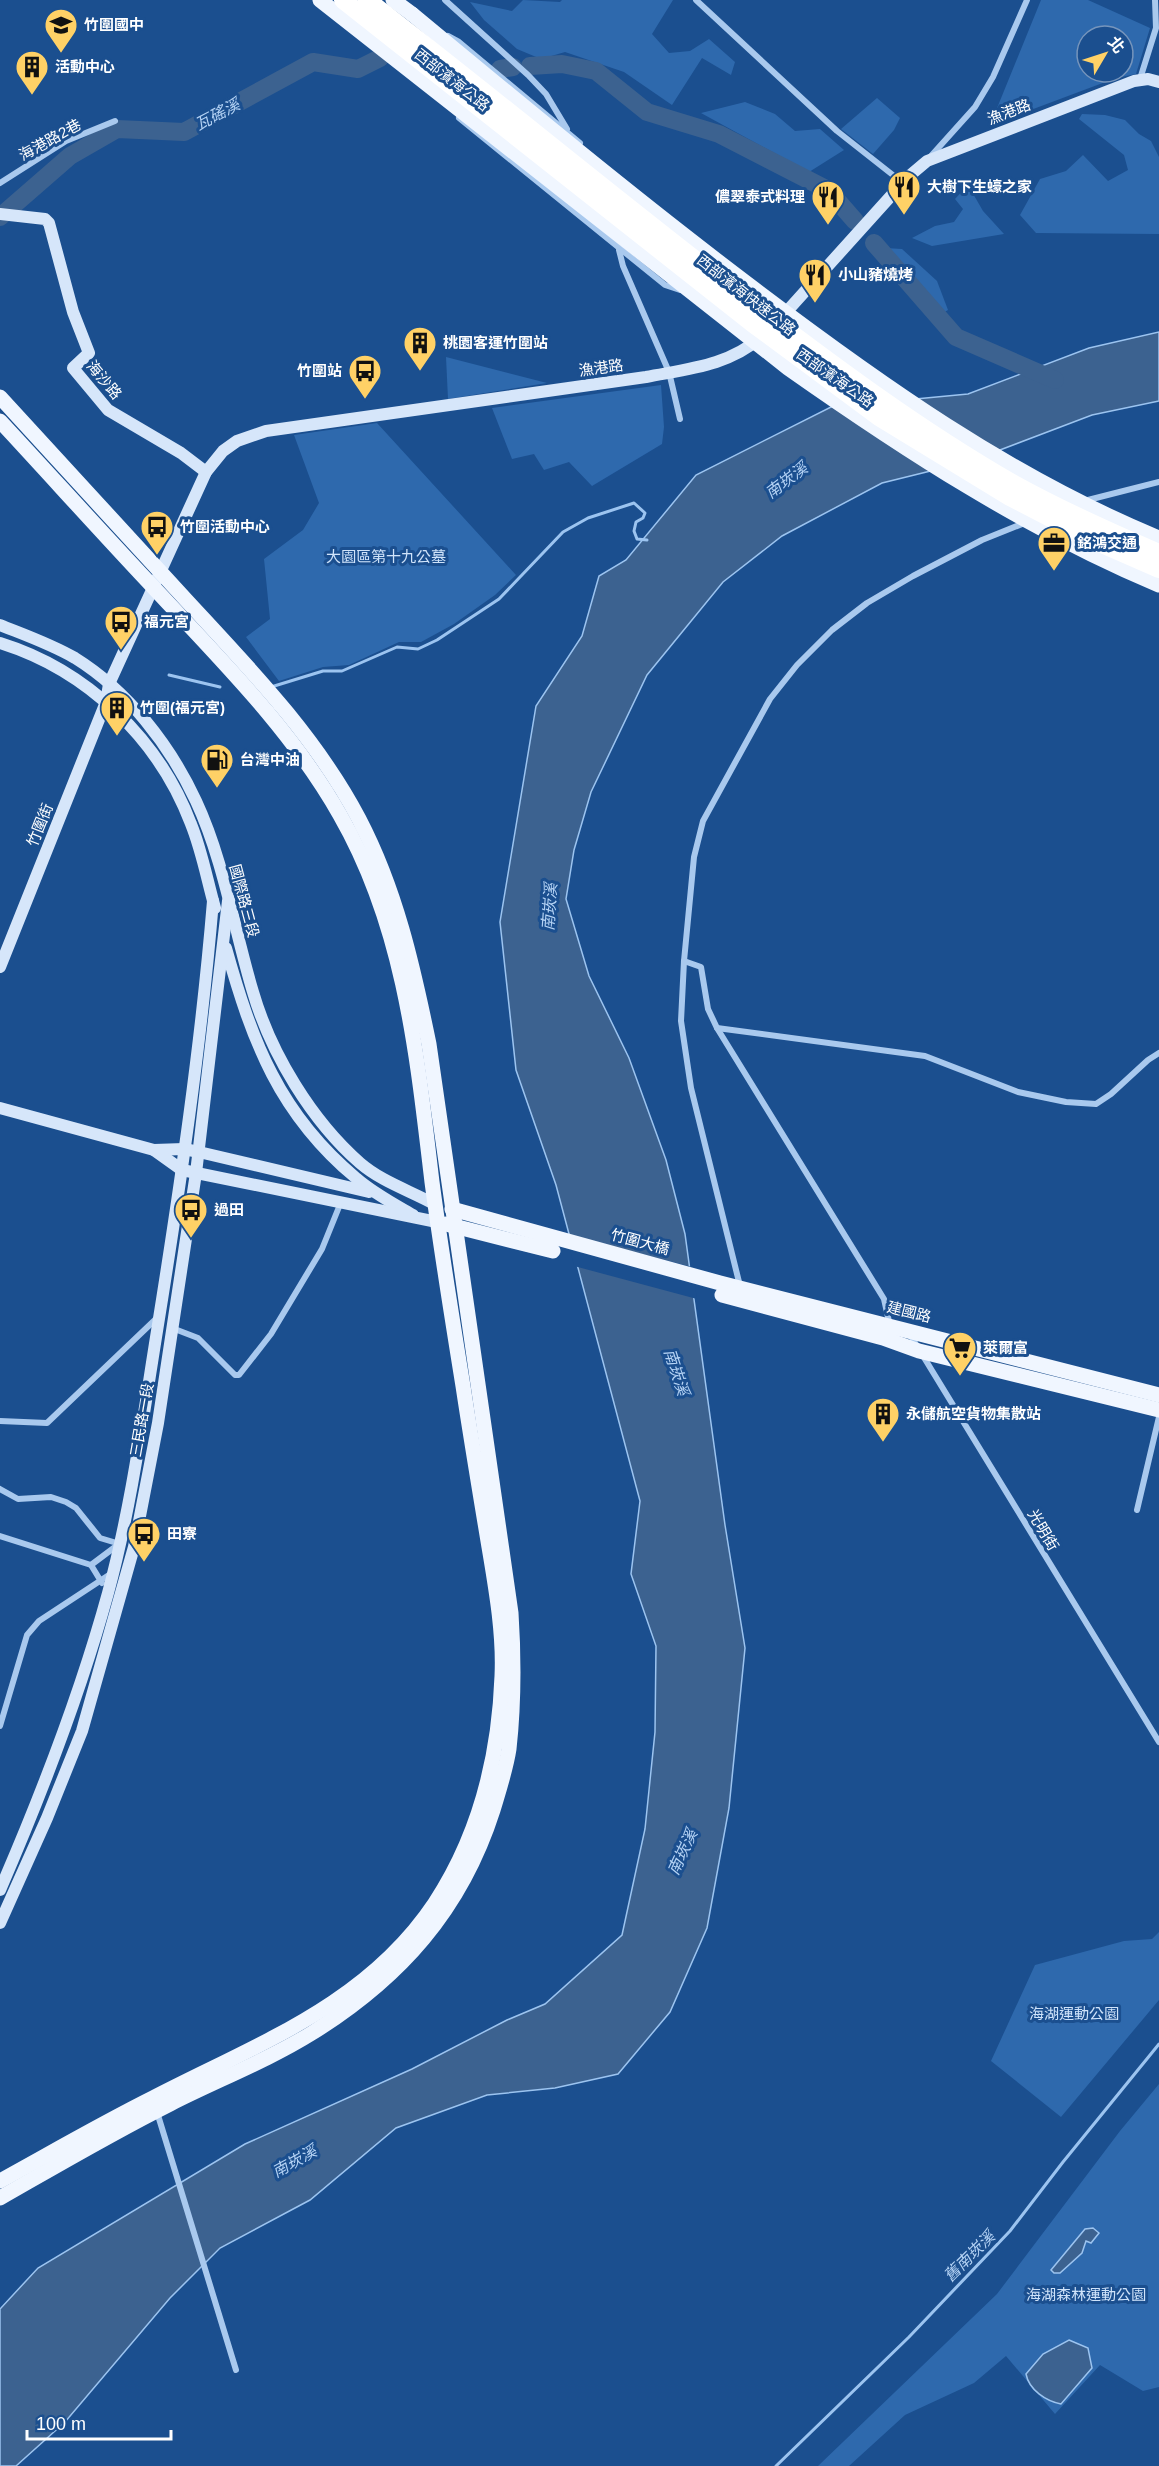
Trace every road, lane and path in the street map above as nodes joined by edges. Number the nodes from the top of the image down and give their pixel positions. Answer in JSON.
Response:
{"nodes":[{"id":1,"x":314,"y":0,"type":"edge"},
{"id":2,"x":320,"y":0,"type":"edge"},
{"id":3,"x":343,"y":0,"type":"edge"},
{"id":4,"x":367,"y":0,"type":"edge"},
{"id":5,"x":393,"y":0,"type":"edge"},
{"id":6,"x":445,"y":0,"type":"edge"},
{"id":7,"x":696,"y":0,"type":"edge"},
{"id":8,"x":1027,"y":0,"type":"edge"},
{"id":9,"x":1155,"y":0,"type":"edge"},
{"id":10,"x":412,"y":14,"type":"junction"},
{"id":11,"x":1140,"y":80,"type":"junction"},
{"id":12,"x":1159,"y":82,"type":"edge"},
{"id":13,"x":115,"y":122,"type":"dead end"},
{"id":14,"x":571,"y":135,"type":"junction"},
{"id":15,"x":927,"y":161,"type":"junction"},
{"id":16,"x":0,"y":183,"type":"edge"},
{"id":17,"x":903,"y":183,"type":"junction"},
{"id":18,"x":0,"y":214,"type":"edge"},
{"id":19,"x":619,"y":249,"type":"junction"},
{"id":20,"x":779,"y":320,"type":"junction"},
{"id":21,"x":760,"y":338,"type":"junction"},
{"id":22,"x":669,"y":372,"type":"junction"},
{"id":23,"x":0,"y":397,"type":"edge"},
{"id":24,"x":680,"y":419,"type":"dead end"},
{"id":25,"x":0,"y":421,"type":"edge"},
{"id":26,"x":206,"y":472,"type":"junction"},
{"id":27,"x":1159,"y":482,"type":"edge"},
{"id":28,"x":1159,"y":538,"type":"edge"},
{"id":29,"x":1159,"y":554,"type":"edge"},
{"id":30,"x":1159,"y":569,"type":"edge"},
{"id":31,"x":160,"y":571,"type":"junction"},
{"id":32,"x":1159,"y":585,"type":"edge"},
{"id":33,"x":153,"y":588,"type":"junction"},
{"id":34,"x":0,"y":625,"type":"edge"},
{"id":35,"x":0,"y":643,"type":"edge"},
{"id":36,"x":108,"y":693,"type":"junction"},
{"id":37,"x":213,"y":901,"type":"junction"},
{"id":38,"x":228,"y":901,"type":"junction"},
{"id":39,"x":225,"y":942,"type":"junction"},
{"id":40,"x":684,"y":961,"type":"junction"},
{"id":41,"x":0,"y":967,"type":"edge"},
{"id":42,"x":717,"y":1028,"type":"junction"},
{"id":43,"x":1159,"y":1053,"type":"edge"},
{"id":44,"x":0,"y":1108,"type":"edge"},
{"id":45,"x":184,"y":1149,"type":"junction"},
{"id":46,"x":154,"y":1150,"type":"junction"},
{"id":47,"x":199,"y":1152,"type":"junction"},
{"id":48,"x":182,"y":1170,"type":"junction"},
{"id":49,"x":196,"y":1173,"type":"junction"},
{"id":50,"x":378,"y":1194,"type":"junction"},
{"id":51,"x":342,"y":1201,"type":"junction"},
{"id":52,"x":436,"y":1205,"type":"junction"},
{"id":53,"x":452,"y":1209,"type":"junction"},
{"id":54,"x":413,"y":1215,"type":"junction"},
{"id":55,"x":437,"y":1222,"type":"junction"},
{"id":56,"x":454,"y":1226,"type":"junction"},
{"id":57,"x":552,"y":1243,"type":"junction"},
{"id":58,"x":741,"y":1288,"type":"junction"},
{"id":59,"x":721,"y":1289,"type":"junction"},
{"id":60,"x":160,"y":1316,"type":"junction"},
{"id":61,"x":890,"y":1326,"type":"junction"},
{"id":62,"x":172,"y":1328,"type":"junction"},
{"id":63,"x":907,"y":1330,"type":"junction"},
{"id":64,"x":919,"y":1351,"type":"junction"},
{"id":65,"x":1159,"y":1395,"type":"edge"},
{"id":66,"x":1159,"y":1410,"type":"edge"},
{"id":67,"x":1159,"y":1417,"type":"edge"},
{"id":68,"x":0,"y":1421,"type":"edge"},
{"id":69,"x":0,"y":1489,"type":"edge"},
{"id":70,"x":1137,"y":1510,"type":"dead end"},
{"id":71,"x":0,"y":1536,"type":"edge"},
{"id":72,"x":120,"y":1544,"type":"junction"},
{"id":73,"x":134,"y":1547,"type":"junction"},
{"id":74,"x":91,"y":1565,"type":"junction"},
{"id":75,"x":113,"y":1573,"type":"junction"},
{"id":76,"x":100,"y":1580,"type":"junction"},
{"id":77,"x":108,"y":1592,"type":"junction"},
{"id":78,"x":0,"y":1726,"type":"edge"},
{"id":79,"x":1159,"y":1742,"type":"edge"},
{"id":80,"x":0,"y":1890,"type":"edge"},
{"id":81,"x":0,"y":1923,"type":"edge"},
{"id":82,"x":157,"y":2111,"type":"junction"},
{"id":83,"x":0,"y":2181,"type":"edge"},
{"id":84,"x":0,"y":2198,"type":"edge"},
{"id":85,"x":236,"y":2370,"type":"dead end"}],
"edges":[{"from":1,"to":19,"type":"street"},
{"from":2,"to":32,"type":"main road","name":"西部濱海公路","bridge":true},
{"from":3,"to":30,"type":"highway","name":"西部濱海快速公路","bridge":true},
{"from":4,"to":29,"type":"highway","name":"西部濱海快速公路","bridge":true},
{"from":5,"to":10,"type":"main road","name":"西部濱海公路"},
{"from":6,"to":14,"type":"street"},
{"from":7,"to":17,"type":"street"},
{"from":8,"to":15,"type":"street"},
{"from":9,"to":11,"type":"street"},
{"from":10,"to":14,"type":"street"},
{"from":10,"to":28,"type":"main road","name":"西部濱海公路","bridge":true},
{"from":11,"to":12,"type":"street","name":"漁港路"},
{"from":11,"to":15,"type":"street","name":"漁港路"},
{"from":13,"to":16,"type":"street","name":"海港路2巷"},
{"from":14,"to":20,"type":"street"},
{"from":15,"to":17,"type":"street","name":"漁港路"},
{"from":17,"to":20,"type":"street","name":"漁港路"},
{"from":18,"to":26,"type":"street","name":"海沙路"},
{"from":19,"to":21,"type":"street"},
{"from":19,"to":22,"type":"street"},
{"from":20,"to":21,"type":"street","name":"漁港路"},
{"from":21,"to":22,"type":"street","name":"漁港路"},
{"from":22,"to":24,"type":"street"},
{"from":22,"to":26,"type":"street","name":"漁港路"},
{"from":23,"to":31,"type":"main road"},
{"from":25,"to":33,"type":"main road"},
{"from":26,"to":31,"type":"street","name":"漁港路"},
{"from":27,"to":40,"type":"street"},
{"from":31,"to":33,"type":"street","name":"漁港路"},
{"from":31,"to":53,"type":"main road"},
{"from":33,"to":36,"type":"street","name":"漁港路"},
{"from":33,"to":52,"type":"main road"},
{"from":34,"to":36,"type":"street","name":"國際路三段"},
{"from":35,"to":36,"type":"street","name":"國際路三段"},
{"from":36,"to":37,"type":"street","name":"國際路三段"},
{"from":36,"to":38,"type":"street","name":"國際路三段"},
{"from":36,"to":41,"type":"street","name":"竹圍街"},
{"from":37,"to":39,"type":"street","name":"國際路三段"},
{"from":37,"to":45,"type":"street","name":"三民路一段"},
{"from":38,"to":39,"type":"street","name":"三民路一段"},
{"from":38,"to":52,"type":"street","name":"國際路三段"},
{"from":39,"to":47,"type":"street","name":"三民路一段"},
{"from":39,"to":50,"type":"street","name":"國際路三段"},
{"from":40,"to":42,"type":"street"},
{"from":40,"to":58,"type":"street"},
{"from":42,"to":43,"type":"street"},
{"from":42,"to":61,"type":"street"},
{"from":44,"to":46,"type":"street"},
{"from":45,"to":46,"type":"street"},
{"from":45,"to":47,"type":"street"},
{"from":45,"to":48,"type":"street","name":"三民路一段"},
{"from":46,"to":48,"type":"street"},
{"from":47,"to":49,"type":"street","name":"三民路一段"},
{"from":47,"to":50,"type":"street"},
{"from":48,"to":49,"type":"street"},
{"from":48,"to":60,"type":"street","name":"三民路一段"},
{"from":49,"to":51,"type":"street"},
{"from":49,"to":62,"type":"street","name":"三民路一段"},
{"from":50,"to":52,"type":"street"},
{"from":50,"to":54,"type":"street","name":"國際路三段"},
{"from":51,"to":54,"type":"street"},
{"from":51,"to":62,"type":"street"},
{"from":52,"to":53,"type":"street"},
{"from":52,"to":55,"type":"main road"},
{"from":53,"to":56,"type":"main road"},
{"from":53,"to":57,"type":"main road"},
{"from":54,"to":55,"type":"street"},
{"from":55,"to":56,"type":"main road"},
{"from":55,"to":83,"type":"main road"},
{"from":56,"to":57,"type":"main road"},
{"from":56,"to":82,"type":"main road"},
{"from":57,"to":59,"type":"main road","name":"竹圍大橋"},
{"from":58,"to":59,"type":"main road","name":"建國路"},
{"from":58,"to":61,"type":"main road","name":"建國路"},
{"from":59,"to":64,"type":"main road"},
{"from":60,"to":68,"type":"street"},
{"from":60,"to":72,"type":"street","name":"三民路一段"},
{"from":61,"to":63,"type":"main road","name":"建國路"},
{"from":62,"to":73,"type":"street","name":"三民路一段"},
{"from":63,"to":64,"type":"street","name":"光明街"},
{"from":63,"to":65,"type":"main road","name":"建國路"},
{"from":64,"to":66,"type":"main road"},
{"from":64,"to":79,"type":"street","name":"光明街"},
{"from":67,"to":70,"type":"street"},
{"from":69,"to":72,"type":"street"},
{"from":71,"to":74,"type":"street"},
{"from":72,"to":73,"type":"street"},
{"from":72,"to":74,"type":"street"},
{"from":72,"to":75,"type":"street","name":"三民路一段"},
{"from":73,"to":81,"type":"street","name":"三民路一段"},
{"from":74,"to":76,"type":"street"},
{"from":75,"to":76,"type":"street"},
{"from":75,"to":77,"type":"street","name":"三民路一段"},
{"from":76,"to":77,"type":"street"},
{"from":76,"to":78,"type":"street"},
{"from":77,"to":80,"type":"street","name":"三民路一段"},
{"from":82,"to":84,"type":"main road"},
{"from":82,"to":85,"type":"street"}]}
